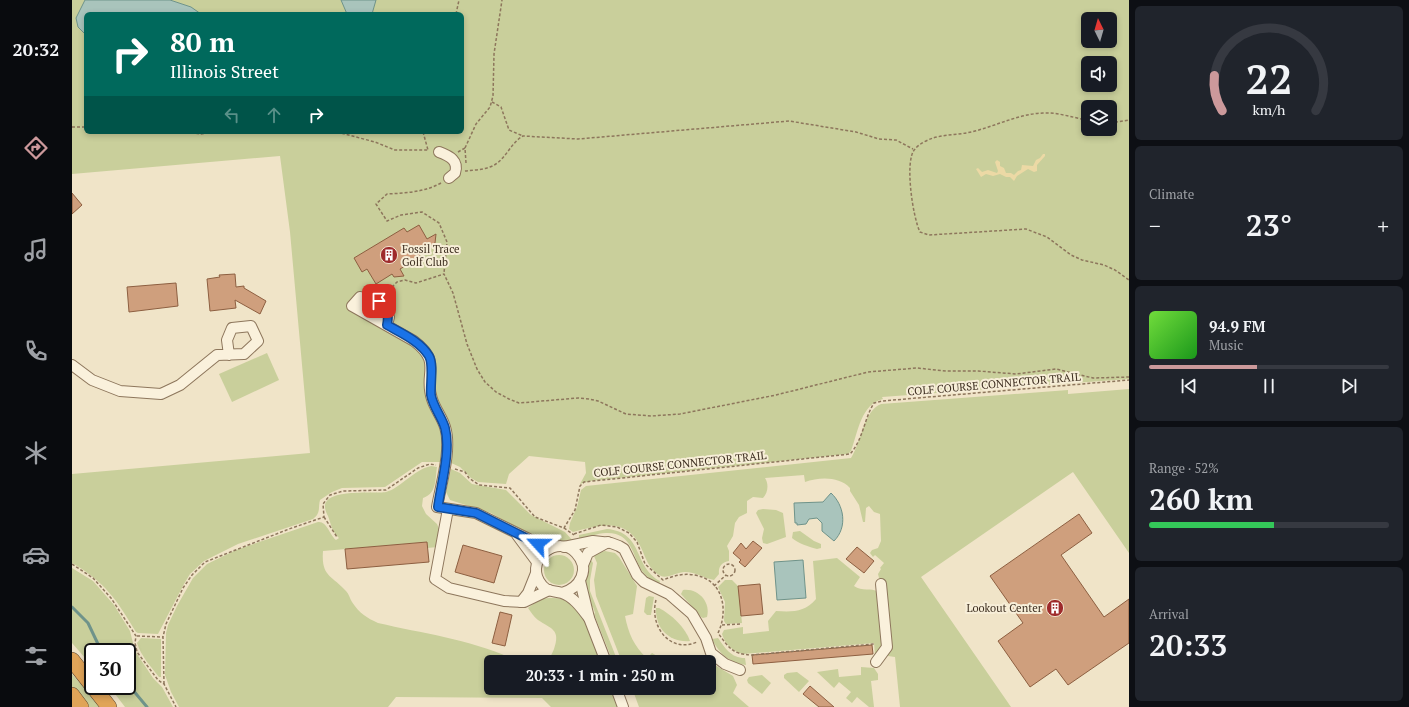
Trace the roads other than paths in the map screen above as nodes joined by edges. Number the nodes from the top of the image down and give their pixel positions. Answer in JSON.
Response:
{"nodes":[{"id":1,"x":440,"y":152,"type":"road end"},
{"id":2,"x":449,"y":178,"type":"dead end"},
{"id":3,"x":360,"y":297,"type":"dead end"},
{"id":4,"x":359,"y":309,"type":"junction"},
{"id":5,"x":387,"y":325,"type":"junction"},
{"id":6,"x":229,"y":355,"type":"dead end"},
{"id":7,"x":72,"y":365,"type":"edge"},
{"id":8,"x":448,"y":509,"type":"junction"},
{"id":9,"x":516,"y":534,"type":"junction"},
{"id":10,"x":608,"y":542,"type":"junction"},
{"id":11,"x":564,"y":547,"type":"junction"},
{"id":12,"x":549,"y":549,"type":"junction"},
{"id":13,"x":537,"y":562,"type":"junction"},
{"id":14,"x":583,"y":566,"type":"junction"},
{"id":15,"x":536,"y":574,"type":"junction"},
{"id":16,"x":580,"y":581,"type":"junction"},
{"id":17,"x":881,"y":584,"type":"dead end"},
{"id":18,"x":548,"y":590,"type":"junction"},
{"id":19,"x":562,"y":593,"type":"junction"},
{"id":20,"x":522,"y":602,"type":"junction"},
{"id":21,"x":589,"y":618,"type":"junction"},
{"id":22,"x":603,"y":655,"type":"edge"},
{"id":23,"x":72,"y":660,"type":"edge"},
{"id":24,"x":876,"y":662,"type":"dead end"},
{"id":25,"x":740,"y":670,"type":"dead end"},
{"id":26,"x":72,"y":695,"type":"edge"},
{"id":27,"x":619,"y":695,"type":"edge"},
{"id":28,"x":81,"y":707,"type":"edge"},
{"id":29,"x":110,"y":707,"type":"edge"},
{"id":30,"x":623,"y":707,"type":"edge"}],
"edges":[{"from":1,"to":2,"type":"street"},
{"from":3,"to":4,"type":"street"},
{"from":4,"to":5,"type":"street"},
{"from":4,"to":5,"type":"street"},
{"from":5,"to":8,"type":"street"},
{"from":6,"to":7,"type":"street"},
{"from":8,"to":9,"type":"street"},
{"from":8,"to":20,"type":"street"},
{"from":9,"to":12,"type":"street"},
{"from":9,"to":13,"type":"street"},
{"from":10,"to":11,"type":"street"},
{"from":10,"to":14,"type":"street"},
{"from":10,"to":25,"type":"street"},
{"from":11,"to":12,"type":"street"},
{"from":11,"to":14,"type":"street"},
{"from":12,"to":13,"type":"street"},
{"from":13,"to":15,"type":"street"},
{"from":14,"to":16,"type":"street"},
{"from":15,"to":18,"type":"street"},
{"from":15,"to":20,"type":"street"},
{"from":16,"to":19,"type":"street"},
{"from":16,"to":21,"type":"street"},
{"from":17,"to":24,"type":"street"},
{"from":18,"to":19,"type":"street"},
{"from":18,"to":20,"type":"street"},
{"from":19,"to":21,"type":"street"},
{"from":21,"to":22,"type":"street"},
{"from":23,"to":29,"type":"highway"},
{"from":26,"to":28,"type":"highway"},
{"from":27,"to":30,"type":"street"}]}
